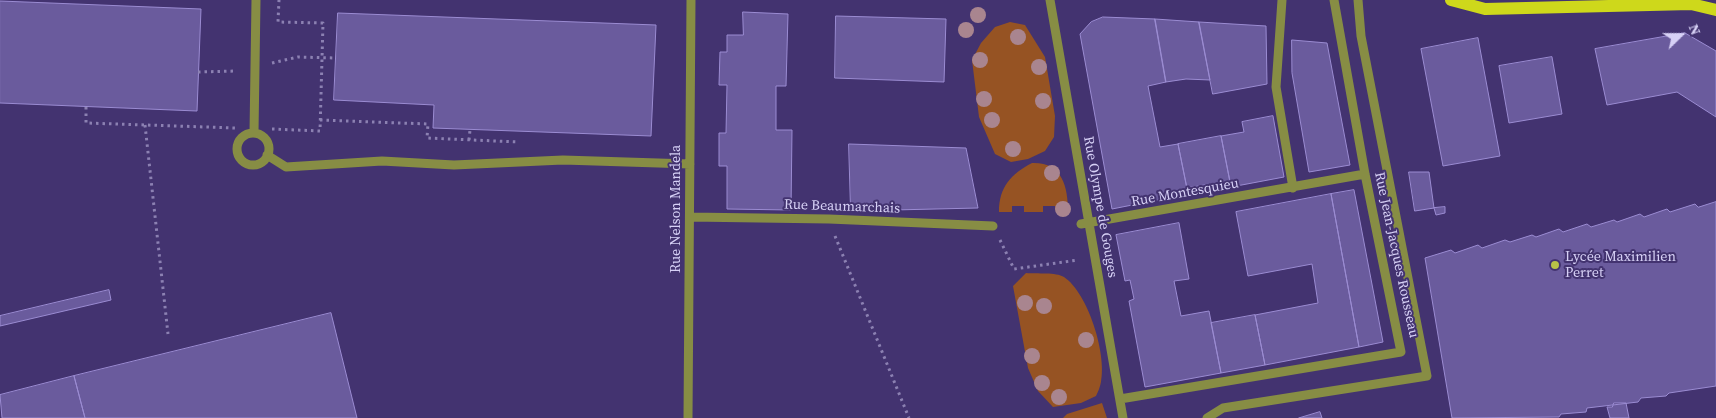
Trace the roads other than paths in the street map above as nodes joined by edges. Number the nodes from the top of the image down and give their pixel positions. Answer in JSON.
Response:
{"nodes":[{"id":1,"x":256,"y":0,"type":"edge"},
{"id":2,"x":691,"y":0,"type":"edge"},
{"id":3,"x":1050,"y":0,"type":"edge"},
{"id":4,"x":1282,"y":0,"type":"edge"},
{"id":5,"x":1334,"y":0,"type":"edge"},
{"id":6,"x":1358,"y":0,"type":"edge"},
{"id":7,"x":1451,"y":0,"type":"edge"},
{"id":8,"x":1716,"y":10,"type":"edge"},
{"id":9,"x":254,"y":133,"type":"junction"},
{"id":10,"x":267,"y":155,"type":"junction"},
{"id":11,"x":690,"y":164,"type":"junction"},
{"id":12,"x":1365,"y":174,"type":"junction"},
{"id":13,"x":1293,"y":188,"type":"junction"},
{"id":14,"x":690,"y":217,"type":"junction"},
{"id":15,"x":1084,"y":224,"type":"junction"},
{"id":16,"x":993,"y":226,"type":"road end"},
{"id":17,"x":1120,"y":399,"type":"junction"},
{"id":18,"x":688,"y":418,"type":"edge"},
{"id":19,"x":1124,"y":418,"type":"edge"},
{"id":20,"x":1207,"y":418,"type":"edge"}],
"edges":[{"from":1,"to":9,"type":"street"},
{"from":2,"to":11,"type":"street","name":"Rue Nelson Mandela"},
{"from":3,"to":15,"type":"street","name":"Rue Olympe de Gouges"},
{"from":4,"to":13,"type":"street"},
{"from":5,"to":12,"type":"street","name":"Rue Jean-Jacques Rousseau"},
{"from":6,"to":20,"type":"street"},
{"from":7,"to":8,"type":"main road"},
{"from":9,"to":10,"type":"street"},
{"from":9,"to":10,"type":"street"},
{"from":10,"to":11,"type":"street"},
{"from":11,"to":14,"type":"street","name":"Rue Nelson Mandela"},
{"from":12,"to":13,"type":"street","name":"Rue Montesquieu"},
{"from":12,"to":17,"type":"street","name":"Rue Jean-Jacques Rousseau"},
{"from":13,"to":15,"type":"street","name":"Rue Montesquieu"},
{"from":14,"to":16,"type":"street","name":"Rue Beaumarchais"},
{"from":14,"to":18,"type":"street","name":"Rue Nelson Mandela"},
{"from":15,"to":17,"type":"street","name":"Rue Olympe de Gouges"},
{"from":17,"to":19,"type":"street","name":"Rue Olympe de Gouges"}]}
